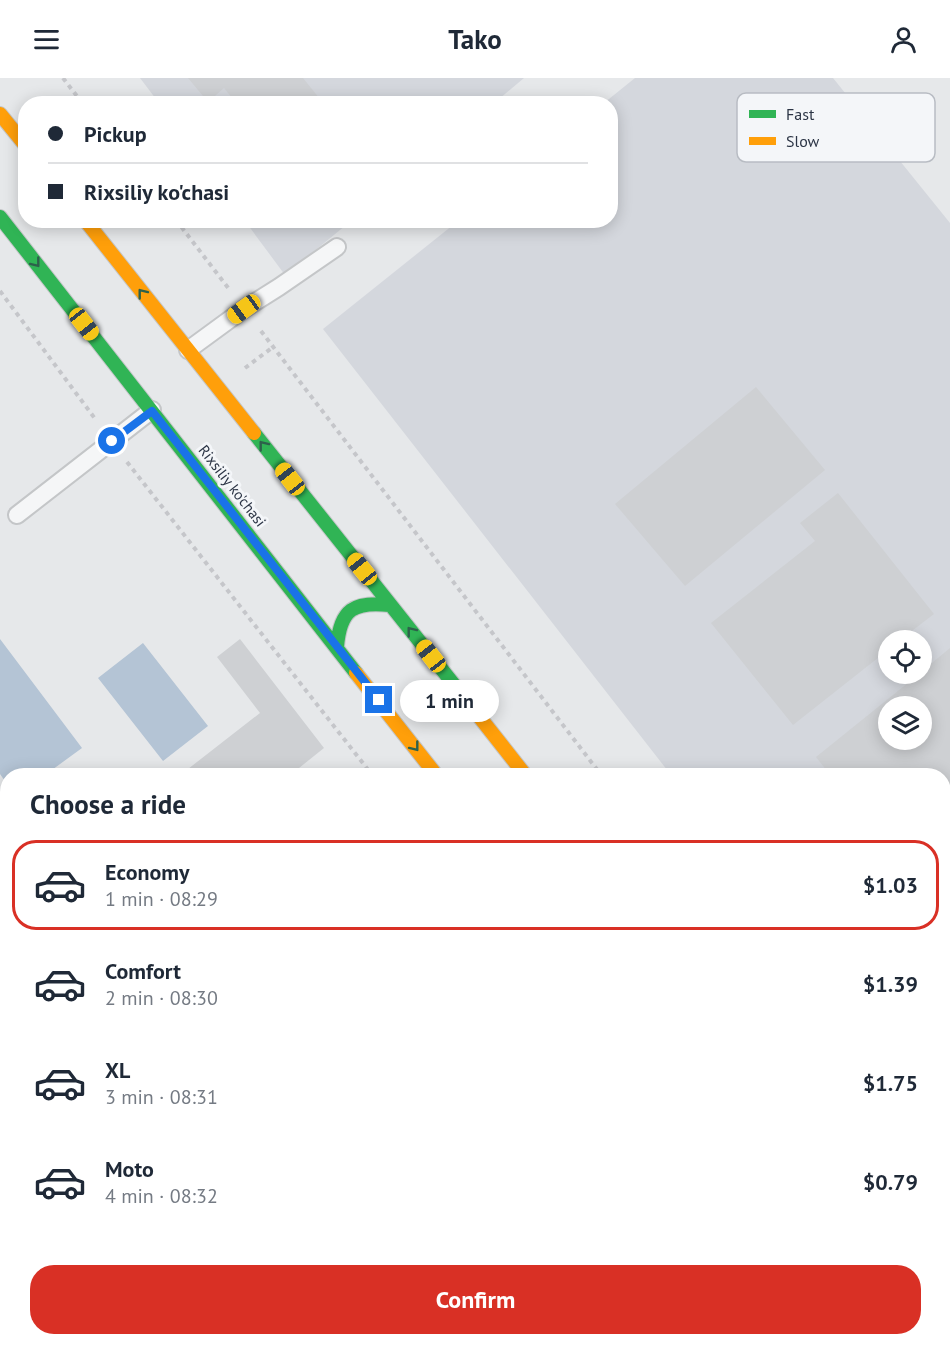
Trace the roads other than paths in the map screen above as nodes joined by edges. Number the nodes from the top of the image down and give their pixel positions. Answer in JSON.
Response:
{"nodes":[{"id":1,"x":0,"y":114,"type":"edge"},
{"id":2,"x":18,"y":136,"type":"edge"},
{"id":3,"x":1,"y":219,"type":"edge"},
{"id":4,"x":91,"y":228,"type":"edge"},
{"id":5,"x":338,"y":247,"type":"dead end"},
{"id":6,"x":188,"y":350,"type":"junction"},
{"id":7,"x":152,"y":411,"type":"junction"},
{"id":8,"x":17,"y":515,"type":"dead end"},
{"id":9,"x":390,"y":605,"type":"junction"},
{"id":10,"x":337,"y":647,"type":"junction"},
{"id":11,"x":428,"y":768,"type":"edge"},
{"id":12,"x":520,"y":768,"type":"edge"}],
"edges":[{"from":1,"to":2,"type":"main road"},
{"from":3,"to":7,"type":"main road","name":"Rixsiliy ko'chasi","one_way":true},
{"from":6,"to":4,"type":"main road","one_way":true},
{"from":5,"to":6,"type":"lane"},
{"from":9,"to":6,"type":"main road","one_way":true},
{"from":7,"to":8,"type":"lane"},
{"from":7,"to":10,"type":"main road","name":"Rixsiliy ko'chasi"},
{"from":9,"to":10,"type":"main road"},
{"from":12,"to":9,"type":"main road","one_way":true},
{"from":10,"to":11,"type":"main road","name":"Rixsiliy ko'chasi","one_way":true}]}
